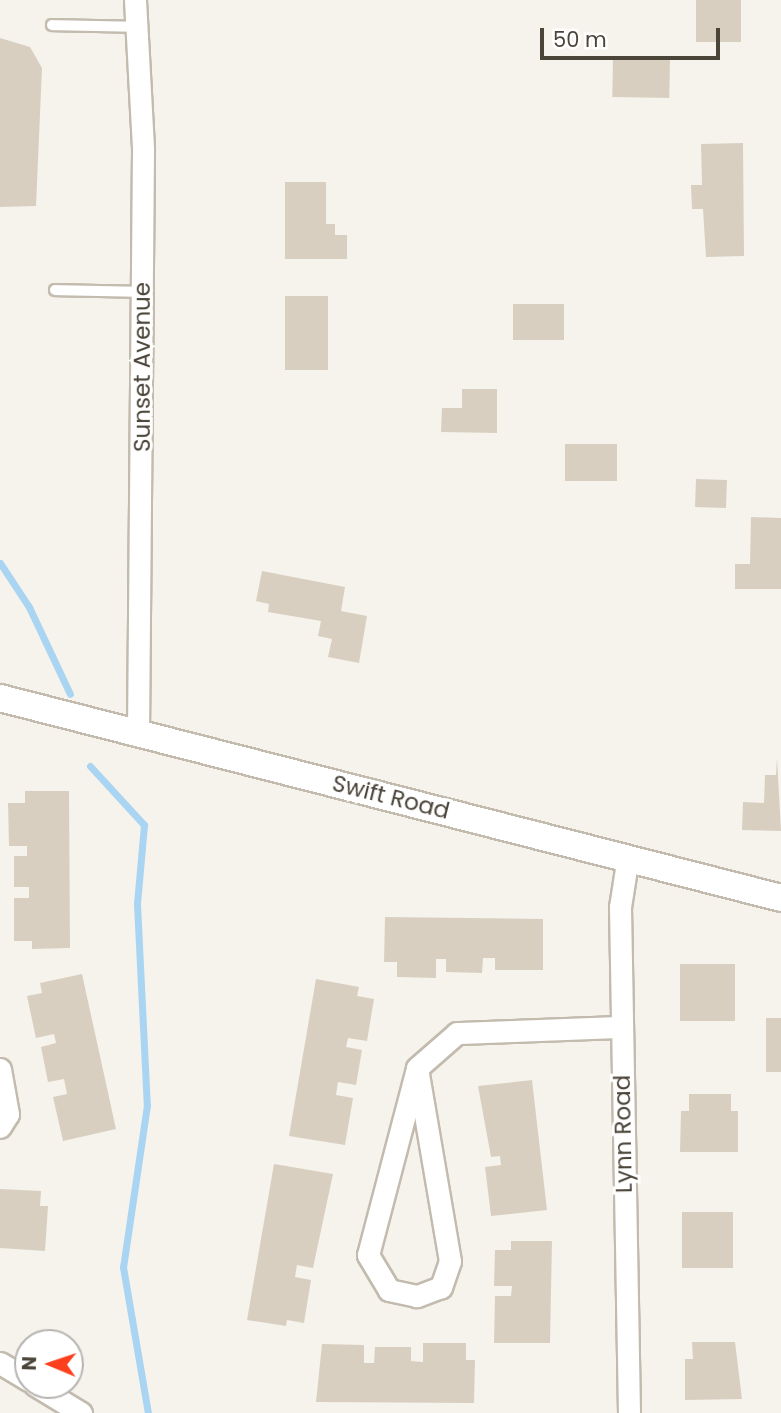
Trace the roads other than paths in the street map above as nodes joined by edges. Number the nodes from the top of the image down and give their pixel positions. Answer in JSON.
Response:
{"nodes":[{"id":1,"x":135,"y":0,"type":"edge"},
{"id":2,"x":52,"y":25,"type":"dead end"},
{"id":3,"x":139,"y":27,"type":"junction"},
{"id":4,"x":55,"y":290,"type":"dead end"},
{"id":5,"x":143,"y":292,"type":"junction"},
{"id":6,"x":0,"y":698,"type":"edge"},
{"id":7,"x":138,"y":733,"type":"junction"},
{"id":8,"x":628,"y":856,"type":"junction"},
{"id":9,"x":781,"y":898,"type":"edge"},
{"id":10,"x":621,"y":1027,"type":"junction"},
{"id":11,"x":417,"y":1068,"type":"junction"},
{"id":12,"x":0,"y":1069,"type":"edge"},
{"id":13,"x":0,"y":1127,"type":"edge"},
{"id":14,"x":58,"y":1399,"type":"edge"},
{"id":15,"x":80,"y":1413,"type":"edge"},
{"id":16,"x":629,"y":1413,"type":"edge"}],
"edges":[{"from":1,"to":3,"type":"street","name":"Sunset Avenue"},
{"from":2,"to":3,"type":"lane"},
{"from":3,"to":5,"type":"street","name":"Sunset Avenue"},
{"from":4,"to":5,"type":"lane"},
{"from":5,"to":7,"type":"street","name":"Sunset Avenue"},
{"from":6,"to":7,"type":"street","name":"Swift Road"},
{"from":7,"to":8,"type":"street","name":"Swift Road"},
{"from":8,"to":9,"type":"street","name":"Swift Road"},
{"from":8,"to":10,"type":"street","name":"Lynn Road"},
{"from":10,"to":11,"type":"street"},
{"from":10,"to":16,"type":"street","name":"Lynn Road"},
{"from":11,"to":11,"type":"street"},
{"from":12,"to":13,"type":"street"},
{"from":14,"to":15,"type":"street"}]}
